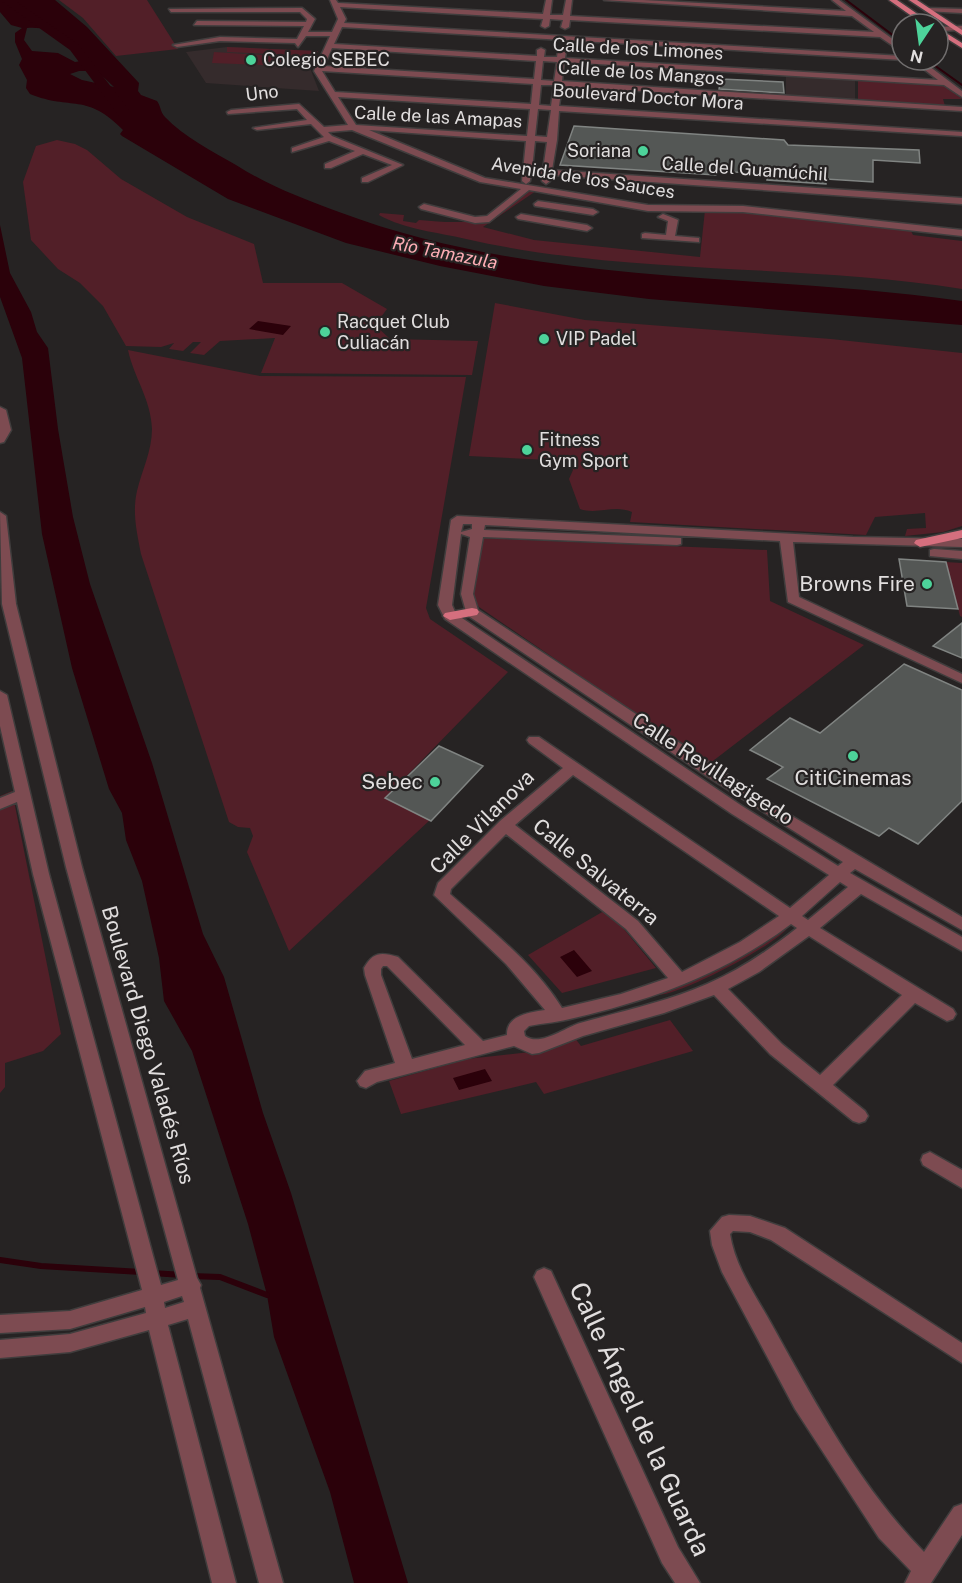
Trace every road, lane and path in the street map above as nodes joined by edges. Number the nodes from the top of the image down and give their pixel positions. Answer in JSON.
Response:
{"nodes":[{"id":1,"x":549,"y":0,"type":"edge"},
{"id":2,"x":569,"y":0,"type":"edge"},
{"id":3,"x":607,"y":0,"type":"edge"},
{"id":4,"x":835,"y":0,"type":"edge"},
{"id":5,"x":892,"y":0,"type":"edge"},
{"id":6,"x":912,"y":0,"type":"edge"},
{"id":7,"x":334,"y":2,"type":"edge"},
{"id":8,"x":707,"y":3,"type":"edge"},
{"id":9,"x":171,"y":10,"type":"dead end"},
{"id":10,"x":189,"y":10,"type":"junction"},
{"id":11,"x":927,"y":10,"type":"junction"},
{"id":12,"x":962,"y":11,"type":"edge"},
{"id":13,"x":910,"y":12,"type":"edge"},
{"id":14,"x":853,"y":14,"type":"junction"},
{"id":15,"x":547,"y":16,"type":"junction"},
{"id":16,"x":567,"y":17,"type":"junction"},
{"id":17,"x":197,"y":24,"type":"junction"},
{"id":18,"x":709,"y":26,"type":"junction"},
{"id":19,"x":958,"y":28,"type":"edge"},
{"id":20,"x":337,"y":30,"type":"junction"},
{"id":21,"x":962,"y":33,"type":"edge"},
{"id":22,"x":303,"y":35,"type":"junction"},
{"id":23,"x":881,"y":35,"type":"junction"},
{"id":24,"x":543,"y":37,"type":"junction"},
{"id":25,"x":564,"y":38,"type":"junction"},
{"id":26,"x":204,"y":40,"type":"junction"},
{"id":27,"x":890,"y":41,"type":"edge"},
{"id":28,"x":177,"y":45,"type":"dead end"},
{"id":29,"x":328,"y":46,"type":"junction"},
{"id":30,"x":711,"y":47,"type":"junction"},
{"id":31,"x":890,"y":57,"type":"edge"},
{"id":32,"x":540,"y":59,"type":"junction"},
{"id":33,"x":561,"y":60,"type":"junction"},
{"id":34,"x":318,"y":68,"type":"junction"},
{"id":35,"x":712,"y":69,"type":"junction"},
{"id":36,"x":932,"y":72,"type":"edge"},
{"id":37,"x":536,"y":82,"type":"junction"},
{"id":38,"x":558,"y":83,"type":"junction"},
{"id":39,"x":947,"y":83,"type":"junction"},
{"id":40,"x":715,"y":93,"type":"junction"},
{"id":41,"x":962,"y":95,"type":"edge"},
{"id":42,"x":334,"y":97,"type":"junction"},
{"id":43,"x":962,"y":108,"type":"edge"},
{"id":44,"x":534,"y":110,"type":"junction"},
{"id":45,"x":555,"y":111,"type":"junction"},
{"id":46,"x":231,"y":112,"type":"dead end"},
{"id":47,"x":315,"y":121,"type":"junction"},
{"id":48,"x":717,"y":121,"type":"junction"},
{"id":49,"x":353,"y":127,"type":"junction"},
{"id":50,"x":257,"y":128,"type":"dead end"},
{"id":51,"x":322,"y":130,"type":"junction"},
{"id":52,"x":962,"y":134,"type":"edge"},
{"id":53,"x":329,"y":138,"type":"junction"},
{"id":54,"x":529,"y":139,"type":"junction"},
{"id":55,"x":553,"y":140,"type":"junction"},
{"id":56,"x":962,"y":140,"type":"edge"},
{"id":57,"x":296,"y":150,"type":"dead end"},
{"id":58,"x":363,"y":151,"type":"junction"},
{"id":59,"x":328,"y":166,"type":"dead end"},
{"id":60,"x":527,"y":171,"type":"junction"},
{"id":61,"x":548,"y":172,"type":"junction"},
{"id":62,"x":365,"y":180,"type":"dead end"},
{"id":63,"x":525,"y":187,"type":"junction"},
{"id":64,"x":544,"y":190,"type":"junction"},
{"id":65,"x":598,"y":199,"type":"junction"},
{"id":66,"x":962,"y":201,"type":"edge"},
{"id":67,"x":538,"y":204,"type":"dead end"},
{"id":68,"x":424,"y":207,"type":"dead end"},
{"id":69,"x":859,"y":207,"type":"junction"},
{"id":70,"x":593,"y":212,"type":"junction"},
{"id":71,"x":664,"y":213,"type":"junction"},
{"id":72,"x":521,"y":217,"type":"dead end"},
{"id":73,"x":587,"y":228,"type":"junction"},
{"id":74,"x":962,"y":233,"type":"edge"},
{"id":75,"x":670,"y":238,"type":"junction"},
{"id":76,"x":582,"y":239,"type":"dead end"},
{"id":77,"x":696,"y":240,"type":"dead end"},
{"id":78,"x":0,"y":410,"type":"edge"},
{"id":79,"x":0,"y":440,"type":"edge"},
{"id":80,"x":0,"y":516,"type":"edge"},
{"id":81,"x":478,"y":527,"type":"junction"},
{"id":82,"x":962,"y":534,"type":"edge"},
{"id":83,"x":786,"y":541,"type":"junction"},
{"id":84,"x":920,"y":543,"type":"junction"},
{"id":85,"x":962,"y":543,"type":"edge"},
{"id":86,"x":962,"y":555,"type":"edge"},
{"id":87,"x":472,"y":612,"type":"junction"},
{"id":88,"x":450,"y":616,"type":"junction"},
{"id":89,"x":845,"y":624,"type":"junction"},
{"id":90,"x":962,"y":669,"type":"edge"},
{"id":91,"x":962,"y":679,"type":"edge"},
{"id":92,"x":0,"y":694,"type":"edge"},
{"id":93,"x":534,"y":740,"type":"dead end"},
{"id":94,"x":573,"y":768,"type":"junction"},
{"id":95,"x":22,"y":794,"type":"junction"},
{"id":96,"x":0,"y":804,"type":"edge"},
{"id":97,"x":505,"y":825,"type":"junction"},
{"id":98,"x":853,"y":861,"type":"junction"},
{"id":99,"x":840,"y":875,"type":"junction"},
{"id":100,"x":860,"y":886,"type":"junction"},
{"id":101,"x":789,"y":916,"type":"junction"},
{"id":102,"x":962,"y":924,"type":"edge"},
{"id":103,"x":808,"y":929,"type":"junction"},
{"id":104,"x":962,"y":945,"type":"edge"},
{"id":105,"x":680,"y":981,"type":"junction"},
{"id":106,"x":716,"y":987,"type":"junction"},
{"id":107,"x":647,"y":993,"type":"junction"},
{"id":108,"x":913,"y":994,"type":"junction"},
{"id":109,"x":657,"y":1010,"type":"junction"},
{"id":110,"x":947,"y":1014,"type":"dead end"},
{"id":111,"x":557,"y":1015,"type":"junction"},
{"id":112,"x":517,"y":1039,"type":"junction"},
{"id":113,"x":479,"y":1048,"type":"junction"},
{"id":114,"x":405,"y":1068,"type":"junction"},
{"id":115,"x":366,"y":1081,"type":"dead end"},
{"id":116,"x":821,"y":1085,"type":"junction"},
{"id":117,"x":859,"y":1116,"type":"dead end"},
{"id":118,"x":930,"y":1160,"type":"dead end"},
{"id":119,"x":962,"y":1180,"type":"edge"},
{"id":120,"x":544,"y":1277,"type":"dead end"},
{"id":121,"x":191,"y":1285,"type":"junction"},
{"id":122,"x":153,"y":1298,"type":"junction"},
{"id":123,"x":197,"y":1307,"type":"junction"},
{"id":124,"x":70,"y":1320,"type":"junction"},
{"id":125,"x":157,"y":1320,"type":"junction"},
{"id":126,"x":0,"y":1324,"type":"edge"},
{"id":127,"x":70,"y":1343,"type":"junction"},
{"id":128,"x":0,"y":1349,"type":"edge"},
{"id":129,"x":962,"y":1354,"type":"edge"},
{"id":130,"x":962,"y":1515,"type":"edge"},
{"id":131,"x":922,"y":1576,"type":"edge"},
{"id":132,"x":224,"y":1583,"type":"edge"},
{"id":133,"x":271,"y":1583,"type":"edge"},
{"id":134,"x":688,"y":1583,"type":"edge"}],
"edges":[{"from":1,"to":15,"type":"street"},
{"from":2,"to":16,"type":"street"},
{"from":3,"to":8,"type":"street"},
{"from":4,"to":14,"type":"street"},
{"from":5,"to":13,"type":"main road"},
{"from":6,"to":11,"type":"main road"},
{"from":7,"to":15,"type":"street"},
{"from":7,"to":20,"type":"street"},
{"from":8,"to":14,"type":"street"},
{"from":8,"to":18,"type":"street"},
{"from":9,"to":10,"type":"street"},
{"from":10,"to":17,"type":"street"},
{"from":10,"to":22,"type":"street"},
{"from":11,"to":12,"type":"street"},
{"from":11,"to":19,"type":"main road"},
{"from":14,"to":23,"type":"street"},
{"from":15,"to":16,"type":"street"},
{"from":15,"to":24,"type":"street"},
{"from":16,"to":18,"type":"street"},
{"from":16,"to":25,"type":"street"},
{"from":17,"to":22,"type":"street"},
{"from":17,"to":26,"type":"street"},
{"from":18,"to":23,"type":"street"},
{"from":18,"to":30,"type":"street"},
{"from":19,"to":21,"type":"main road"},
{"from":20,"to":22,"type":"street"},
{"from":20,"to":24,"type":"street"},
{"from":20,"to":29,"type":"street"},
{"from":22,"to":26,"type":"street"},
{"from":23,"to":27,"type":"street"},
{"from":24,"to":25,"type":"street"},
{"from":24,"to":32,"type":"street"},
{"from":25,"to":30,"type":"street"},
{"from":25,"to":33,"type":"street"},
{"from":26,"to":28,"type":"street"},
{"from":29,"to":32,"type":"street","name":"Calle de los Limones"},
{"from":29,"to":34,"type":"street"},
{"from":30,"to":31,"type":"street"},
{"from":30,"to":35,"type":"street"},
{"from":32,"to":33,"type":"street","name":"Calle de los Limones"},
{"from":32,"to":37,"type":"street"},
{"from":33,"to":35,"type":"street","name":"Calle de los Limones"},
{"from":33,"to":38,"type":"street"},
{"from":34,"to":37,"type":"street","name":"Calle de los Mangos"},
{"from":34,"to":42,"type":"street"},
{"from":35,"to":39,"type":"street","name":"Calle de los Limones"},
{"from":35,"to":40,"type":"street"},
{"from":36,"to":39,"type":"street"},
{"from":37,"to":38,"type":"street","name":"Calle de los Mangos"},
{"from":37,"to":44,"type":"street"},
{"from":38,"to":40,"type":"street","name":"Calle de los Mangos"},
{"from":38,"to":45,"type":"street"},
{"from":39,"to":41,"type":"street"},
{"from":40,"to":43,"type":"street","name":"Calle de los Mangos"},
{"from":40,"to":48,"type":"street"},
{"from":42,"to":44,"type":"street","name":"Boulevard Doctor Mora"},
{"from":42,"to":49,"type":"street"},
{"from":44,"to":45,"type":"street","name":"Boulevard Doctor Mora"},
{"from":44,"to":54,"type":"street"},
{"from":45,"to":48,"type":"street","name":"Boulevard Doctor Mora"},
{"from":45,"to":55,"type":"street"},
{"from":46,"to":47,"type":"street","name":"Uno"},
{"from":47,"to":50,"type":"street"},
{"from":47,"to":51,"type":"street"},
{"from":48,"to":52,"type":"street","name":"Boulevard Doctor Mora"},
{"from":48,"to":56,"type":"street","name":"Boulevard Doctor Mora"},
{"from":49,"to":51,"type":"street","name":"Calle de las Amapas"},
{"from":49,"to":54,"type":"street","name":"Calle de las Amapas"},
{"from":49,"to":63,"type":"street","name":"Avenida de los Sauces"},
{"from":51,"to":53,"type":"street"},
{"from":53,"to":57,"type":"street"},
{"from":53,"to":58,"type":"street"},
{"from":54,"to":55,"type":"street","name":"Calle de las Amapas"},
{"from":54,"to":60,"type":"street"},
{"from":55,"to":61,"type":"street"},
{"from":58,"to":59,"type":"street"},
{"from":58,"to":62,"type":"street"},
{"from":60,"to":61,"type":"street","name":"Calle del Guamúchil"},
{"from":60,"to":63,"type":"street"},
{"from":61,"to":64,"type":"street"},
{"from":61,"to":69,"type":"street","name":"Calle del Guamúchil"},
{"from":63,"to":64,"type":"street","name":"Avenida de los Sauces"},
{"from":63,"to":68,"type":"street"},
{"from":64,"to":65,"type":"street","name":"Avenida de los Sauces"},
{"from":65,"to":70,"type":"street"},
{"from":65,"to":71,"type":"street","name":"Avenida de los Sauces"},
{"from":66,"to":69,"type":"street","name":"Calle del Guamúchil"},
{"from":67,"to":70,"type":"street"},
{"from":69,"to":71,"type":"street","name":"Avenida de los Sauces"},
{"from":69,"to":74,"type":"street","name":"Avenida de los Sauces"},
{"from":70,"to":73,"type":"street"},
{"from":71,"to":75,"type":"street"},
{"from":71,"to":75,"type":"street"},
{"from":72,"to":73,"type":"street"},
{"from":73,"to":76,"type":"street"},
{"from":75,"to":77,"type":"street"},
{"from":78,"to":79,"type":"street"},
{"from":80,"to":121,"type":"street","name":"Boulevard Diego Valadés Ríos"},
{"from":81,"to":83,"type":"street"},
{"from":81,"to":87,"type":"street"},
{"from":81,"to":88,"type":"street"},
{"from":82,"to":84,"type":"main road"},
{"from":83,"to":84,"type":"street"},
{"from":83,"to":86,"type":"street"},
{"from":83,"to":89,"type":"street"},
{"from":84,"to":85,"type":"street"},
{"from":87,"to":88,"type":"main road"},
{"from":87,"to":98,"type":"street","name":"Calle Revillagigedo"},
{"from":88,"to":99,"type":"street","name":"Calle Revillagigedo"},
{"from":89,"to":90,"type":"street"},
{"from":89,"to":91,"type":"street"},
{"from":92,"to":95,"type":"street"},
{"from":93,"to":94,"type":"street","name":"Calle Vilanova"},
{"from":94,"to":97,"type":"street","name":"Calle Vilanova"},
{"from":94,"to":101,"type":"street","name":"Calle Vilanova"},
{"from":95,"to":96,"type":"street"},
{"from":95,"to":122,"type":"street"},
{"from":97,"to":105,"type":"street","name":"Calle Salvaterra"},
{"from":97,"to":111,"type":"street","name":"Calle Vilanova"},
{"from":98,"to":99,"type":"street"},
{"from":98,"to":102,"type":"street","name":"Calle Revillagigedo"},
{"from":99,"to":100,"type":"street","name":"Calle Revillagigedo"},
{"from":99,"to":101,"type":"street"},
{"from":100,"to":103,"type":"street"},
{"from":100,"to":104,"type":"street","name":"Calle Revillagigedo"},
{"from":101,"to":103,"type":"street","name":"Calle Vilanova"},
{"from":101,"to":105,"type":"street"},
{"from":103,"to":106,"type":"street"},
{"from":103,"to":108,"type":"street","name":"Calle Vilanova"},
{"from":105,"to":107,"type":"street"},
{"from":106,"to":109,"type":"street"},
{"from":106,"to":116,"type":"street"},
{"from":107,"to":109,"type":"street"},
{"from":107,"to":111,"type":"street"},
{"from":108,"to":110,"type":"street","name":"Calle Vilanova"},
{"from":108,"to":116,"type":"street"},
{"from":109,"to":112,"type":"street"},
{"from":111,"to":112,"type":"street"},
{"from":112,"to":113,"type":"street"},
{"from":113,"to":114,"type":"street"},
{"from":113,"to":114,"type":"street"},
{"from":114,"to":115,"type":"street"},
{"from":116,"to":117,"type":"street"},
{"from":118,"to":119,"type":"street"},
{"from":120,"to":134,"type":"street","name":"Calle Ángel de la Guarda"},
{"from":121,"to":122,"type":"street"},
{"from":121,"to":123,"type":"street","name":"Boulevard Diego Valadés Ríos"},
{"from":122,"to":124,"type":"street"},
{"from":122,"to":125,"type":"street"},
{"from":123,"to":125,"type":"street"},
{"from":123,"to":133,"type":"street","name":"Boulevard Diego Valadés Ríos"},
{"from":124,"to":126,"type":"street"},
{"from":124,"to":127,"type":"street"},
{"from":125,"to":127,"type":"street"},
{"from":125,"to":132,"type":"street"},
{"from":127,"to":128,"type":"street"},
{"from":129,"to":131,"type":"street"},
{"from":130,"to":131,"type":"street"}]}
